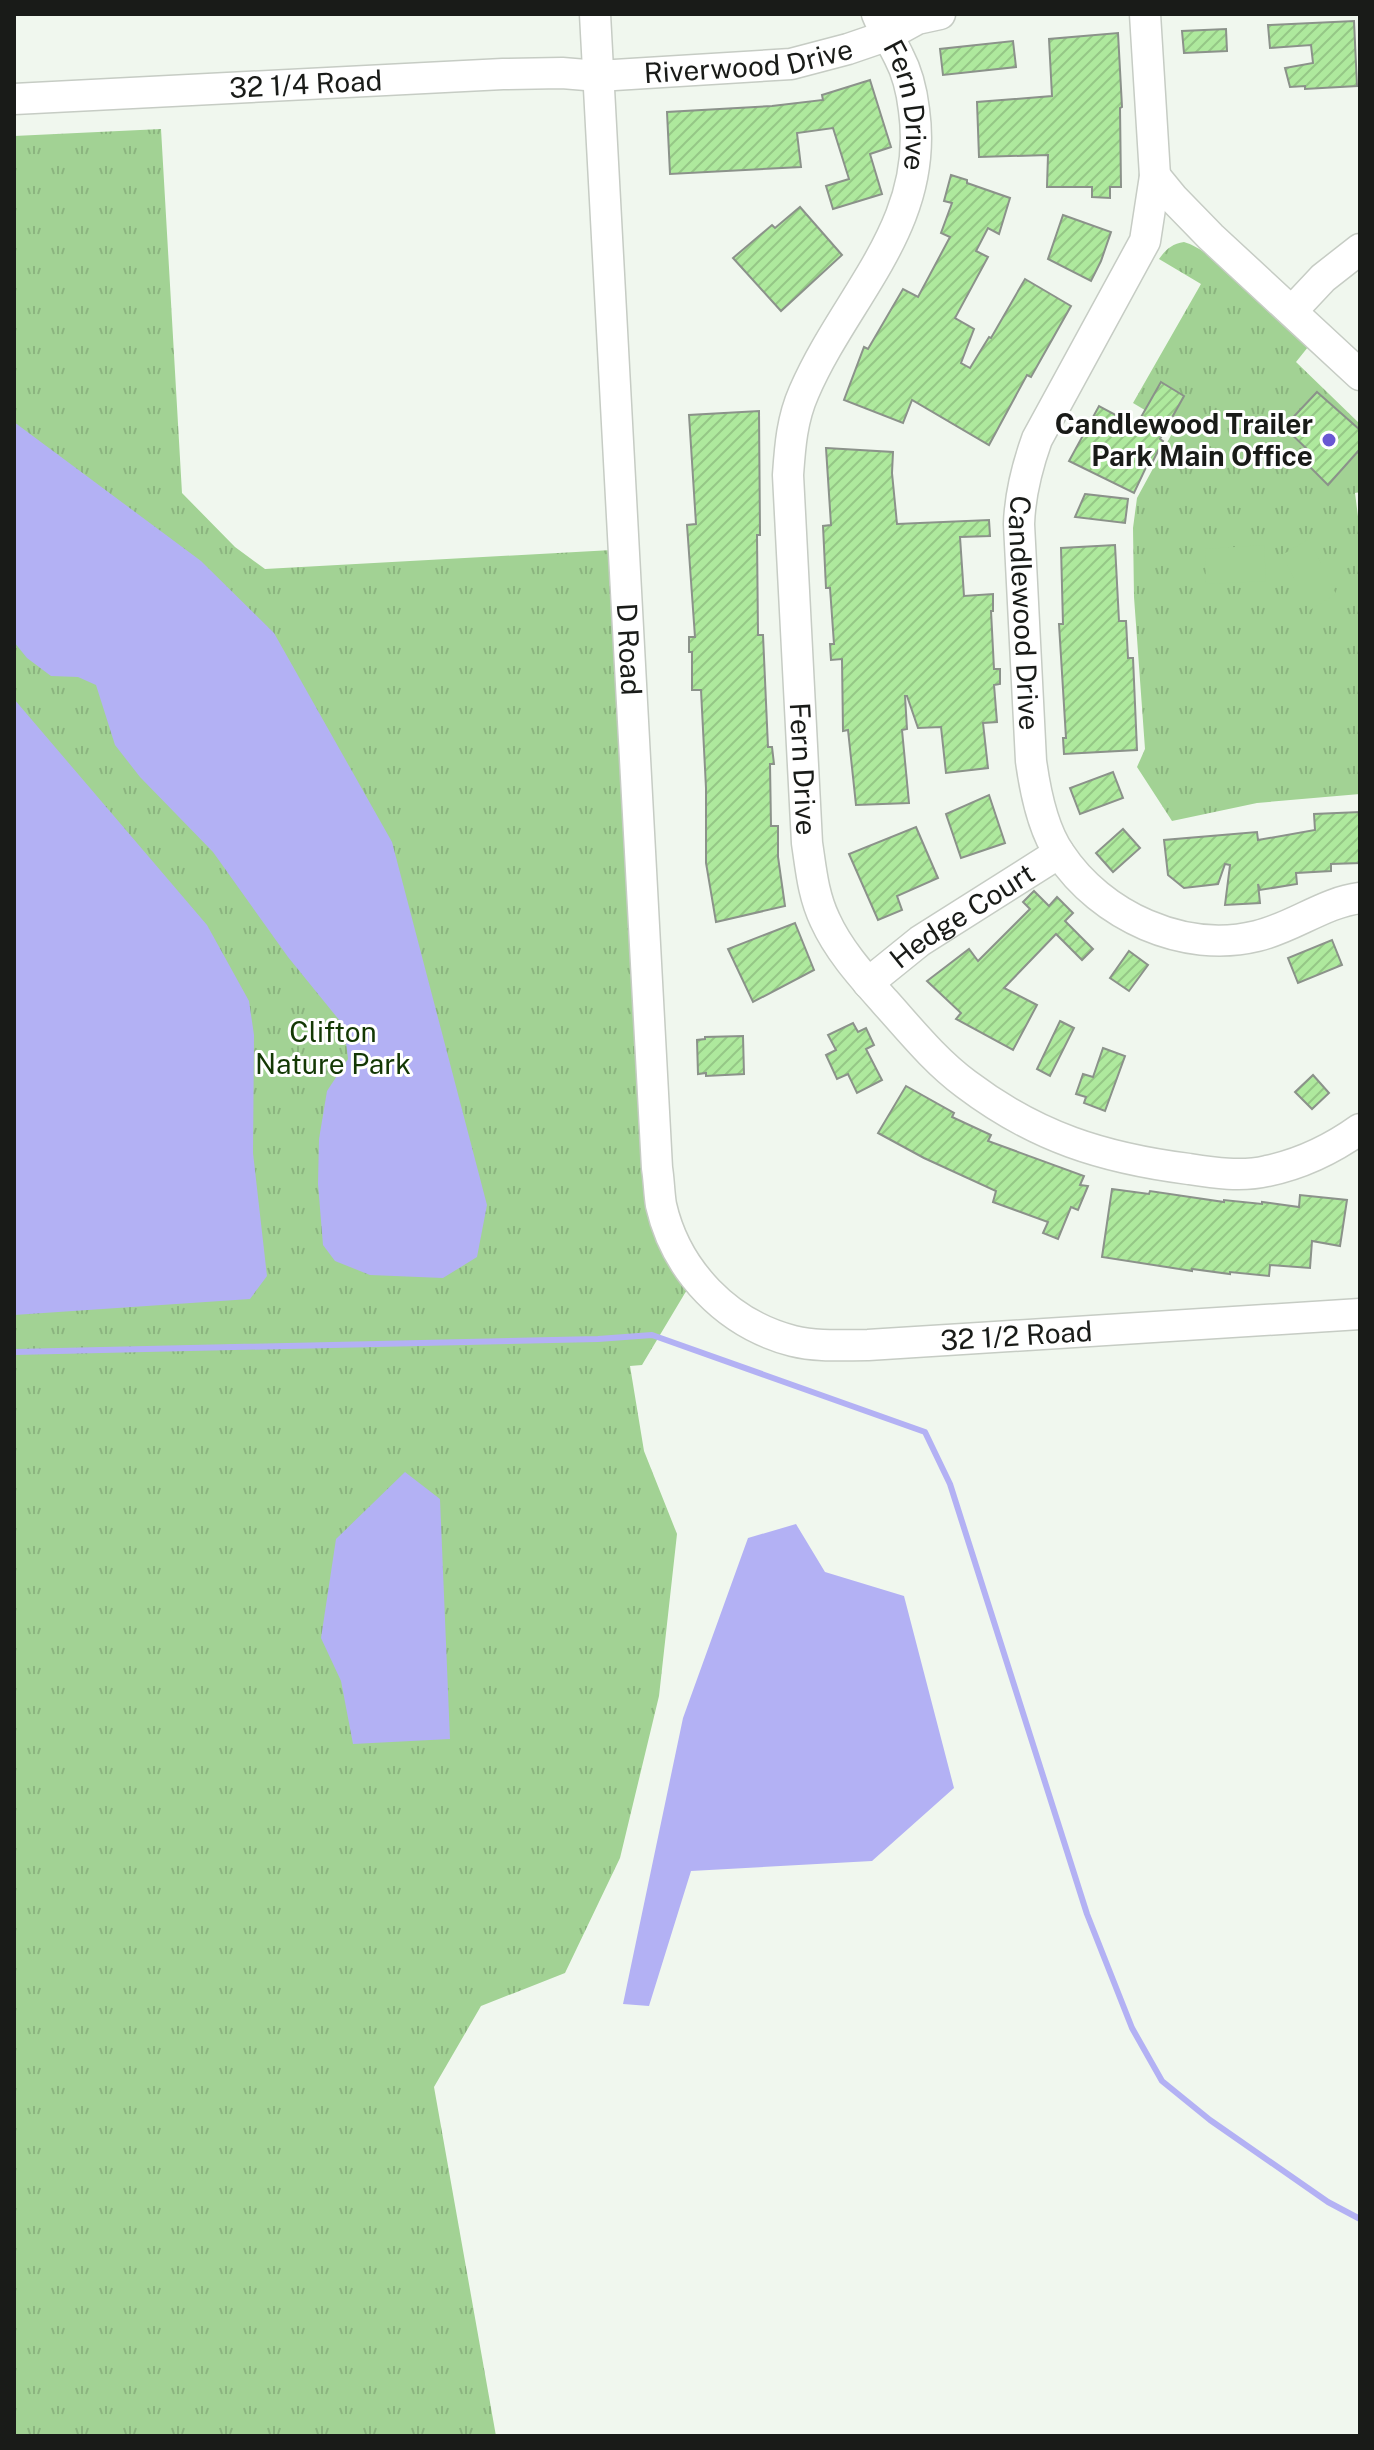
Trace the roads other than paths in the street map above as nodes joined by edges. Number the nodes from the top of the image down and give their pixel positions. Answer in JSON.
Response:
{"nodes":[{"id":1,"x":595,"y":14,"type":"edge"},
{"id":2,"x":940,"y":14,"type":"edge"},
{"id":3,"x":1145,"y":14,"type":"edge"},
{"id":4,"x":881,"y":25,"type":"edge"},
{"id":5,"x":598,"y":76,"type":"junction"},
{"id":6,"x":14,"y":99,"type":"edge"},
{"id":7,"x":1155,"y":176,"type":"junction"},
{"id":8,"x":1360,"y":249,"type":"edge"},
{"id":9,"x":1292,"y":311,"type":"junction"},
{"id":10,"x":1360,"y":375,"type":"edge"},
{"id":11,"x":1059,"y":853,"type":"junction"},
{"id":12,"x":1360,"y":898,"type":"edge"},
{"id":13,"x":868,"y":983,"type":"junction"},
{"id":14,"x":1360,"y":1129,"type":"edge"},
{"id":15,"x":694,"y":1278,"type":"joint"},
{"id":16,"x":1360,"y":1314,"type":"edge"}],
"edges":[{"from":1,"to":5,"type":"street","name":"D Road"},
{"from":2,"to":4,"type":"street","name":"Riverwood Drive"},
{"from":3,"to":7,"type":"street","name":"Candlewood Drive"},
{"from":4,"to":5,"type":"street","name":"Riverwood Drive"},
{"from":4,"to":13,"type":"street","name":"Fern Drive"},
{"from":5,"to":6,"type":"street","name":"32 1/4 Road"},
{"from":5,"to":15,"type":"street","name":"D Road"},
{"from":7,"to":9,"type":"street"},
{"from":7,"to":11,"type":"street","name":"Candlewood Drive"},
{"from":8,"to":9,"type":"street"},
{"from":9,"to":10,"type":"street"},
{"from":11,"to":12,"type":"street","name":"Candlewood Drive"},
{"from":11,"to":13,"type":"street","name":"Hedge Court"},
{"from":13,"to":14,"type":"street","name":"Fern Drive"},
{"from":15,"to":16,"type":"street","name":"32 1/2 Road"}]}
